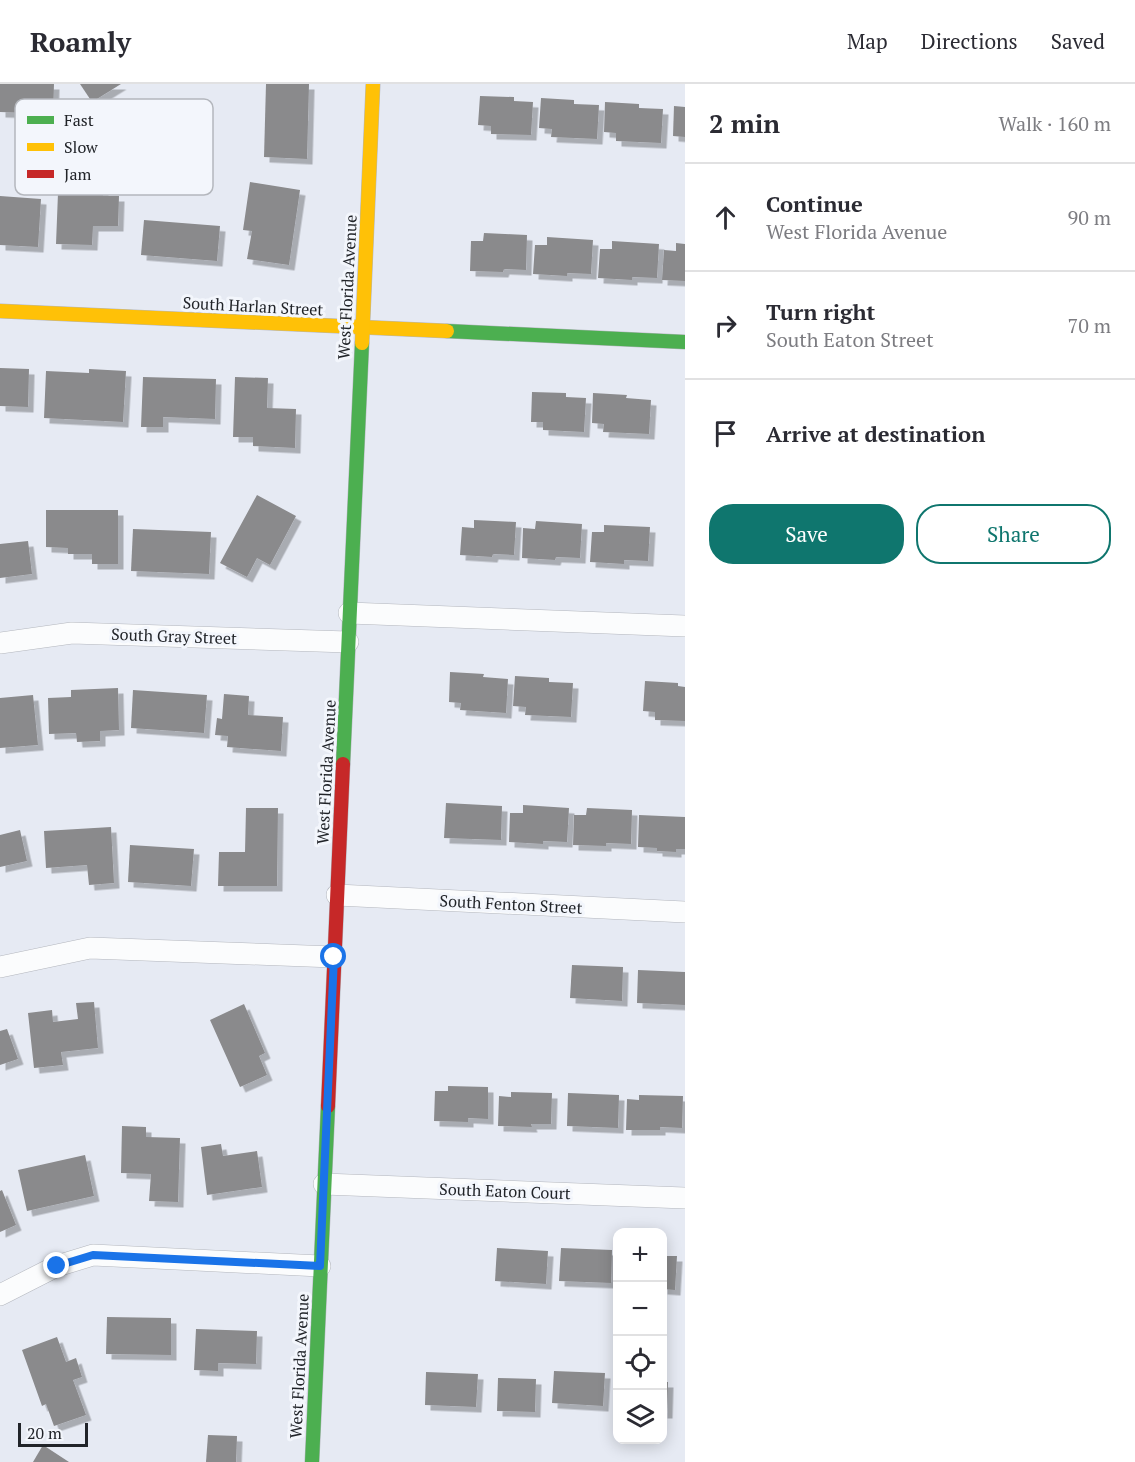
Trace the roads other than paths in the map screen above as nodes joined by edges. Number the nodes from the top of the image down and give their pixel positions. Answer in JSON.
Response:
{"nodes":[{"id":1,"x":373,"y":84,"type":"edge"},
{"id":2,"x":0,"y":311,"type":"edge"},
{"id":3,"x":362,"y":328,"type":"junction"},
{"id":4,"x":685,"y":342,"type":"edge"},
{"id":5,"x":349,"y":613,"type":"junction"},
{"id":6,"x":685,"y":626,"type":"edge"},
{"id":7,"x":348,"y":642,"type":"junction"},
{"id":8,"x":0,"y":643,"type":"edge"},
{"id":9,"x":337,"y":895,"type":"junction"},
{"id":10,"x":685,"y":912,"type":"edge"},
{"id":11,"x":334,"y":957,"type":"junction"},
{"id":12,"x":0,"y":967,"type":"edge"},
{"id":13,"x":324,"y":1184,"type":"junction"},
{"id":14,"x":685,"y":1198,"type":"edge"},
{"id":15,"x":320,"y":1266,"type":"junction"},
{"id":16,"x":0,"y":1295,"type":"edge"},
{"id":17,"x":312,"y":1462,"type":"edge"}],
"edges":[{"from":1,"to":3,"type":"street","name":"West Florida Avenue"},
{"from":2,"to":3,"type":"street","name":"South Harlan Street"},
{"from":3,"to":4,"type":"street","name":"South Harlan Street"},
{"from":3,"to":5,"type":"street","name":"West Florida Avenue"},
{"from":5,"to":6,"type":"street"},
{"from":5,"to":7,"type":"street","name":"West Florida Avenue"},
{"from":7,"to":8,"type":"street","name":"South Gray Street"},
{"from":7,"to":9,"type":"street","name":"West Florida Avenue"},
{"from":9,"to":10,"type":"street","name":"South Fenton Street"},
{"from":9,"to":11,"type":"street","name":"West Florida Avenue"},
{"from":11,"to":12,"type":"street"},
{"from":11,"to":13,"type":"street","name":"West Florida Avenue"},
{"from":13,"to":14,"type":"street","name":"South Eaton Court"},
{"from":13,"to":15,"type":"street","name":"West Florida Avenue"},
{"from":15,"to":16,"type":"street"},
{"from":15,"to":17,"type":"street","name":"West Florida Avenue"}]}
